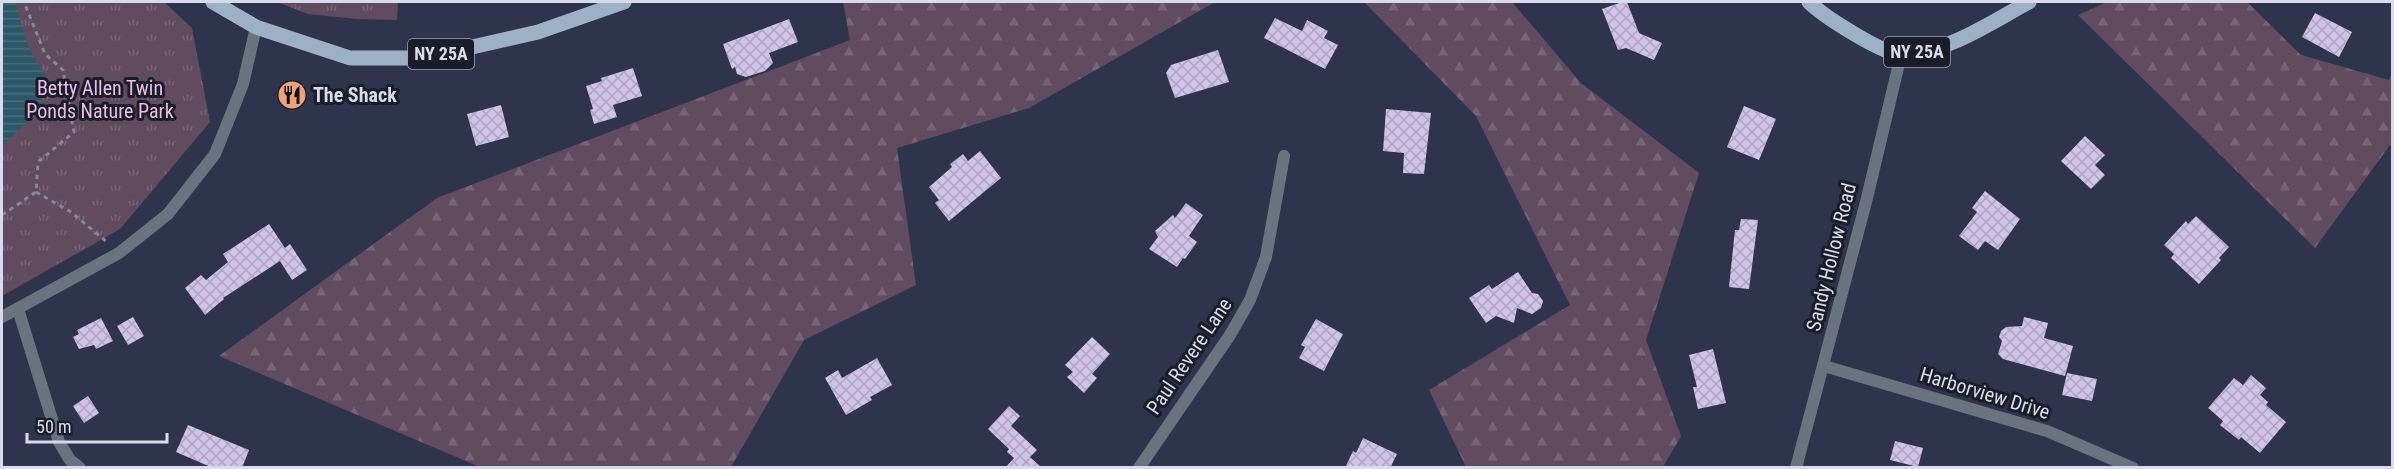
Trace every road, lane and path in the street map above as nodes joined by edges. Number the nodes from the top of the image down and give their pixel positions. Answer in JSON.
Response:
{"nodes":[{"id":1,"x":24,"y":2,"type":"edge"},
{"id":2,"x":213,"y":2,"type":"edge"},
{"id":3,"x":624,"y":2,"type":"edge"},
{"id":4,"x":1809,"y":2,"type":"edge"},
{"id":5,"x":2029,"y":2,"type":"edge"},
{"id":6,"x":604,"y":5,"type":"edge"},
{"id":7,"x":256,"y":27,"type":"junction"},
{"id":8,"x":1901,"y":55,"type":"junction"},
{"id":9,"x":1284,"y":156,"type":"dead end"},
{"id":10,"x":36,"y":192,"type":"junction"},
{"id":11,"x":2,"y":215,"type":"edge"},
{"id":12,"x":119,"y":253,"type":"junction"},
{"id":13,"x":18,"y":309,"type":"junction"},
{"id":14,"x":2,"y":317,"type":"edge"},
{"id":15,"x":1824,"y":366,"type":"junction"},
{"id":16,"x":80,"y":468,"type":"edge"},
{"id":17,"x":1139,"y":468,"type":"edge"},
{"id":18,"x":1796,"y":468,"type":"edge"},
{"id":19,"x":2133,"y":468,"type":"edge"}],
"edges":[{"from":1,"to":10,"type":"path"},
{"from":2,"to":7,"type":"main road","number":"NY 25A"},
{"from":3,"to":6,"type":"main road","number":"NY 25A"},
{"from":4,"to":8,"type":"main road","number":"NY 25A"},
{"from":5,"to":8,"type":"main road","number":"NY 25A"},
{"from":6,"to":7,"type":"main road","number":"NY 25A"},
{"from":7,"to":12,"type":"street"},
{"from":8,"to":15,"type":"street","name":"Sandy Hollow Road"},
{"from":9,"to":17,"type":"street","name":"Paul Revere Lane"},
{"from":10,"to":11,"type":"path"},
{"from":10,"to":12,"type":"path"},
{"from":12,"to":13,"type":"street"},
{"from":13,"to":14,"type":"street"},
{"from":13,"to":16,"type":"street"},
{"from":15,"to":18,"type":"street","name":"Sandy Hollow Road"},
{"from":15,"to":19,"type":"street","name":"Harborview Drive"}]}
